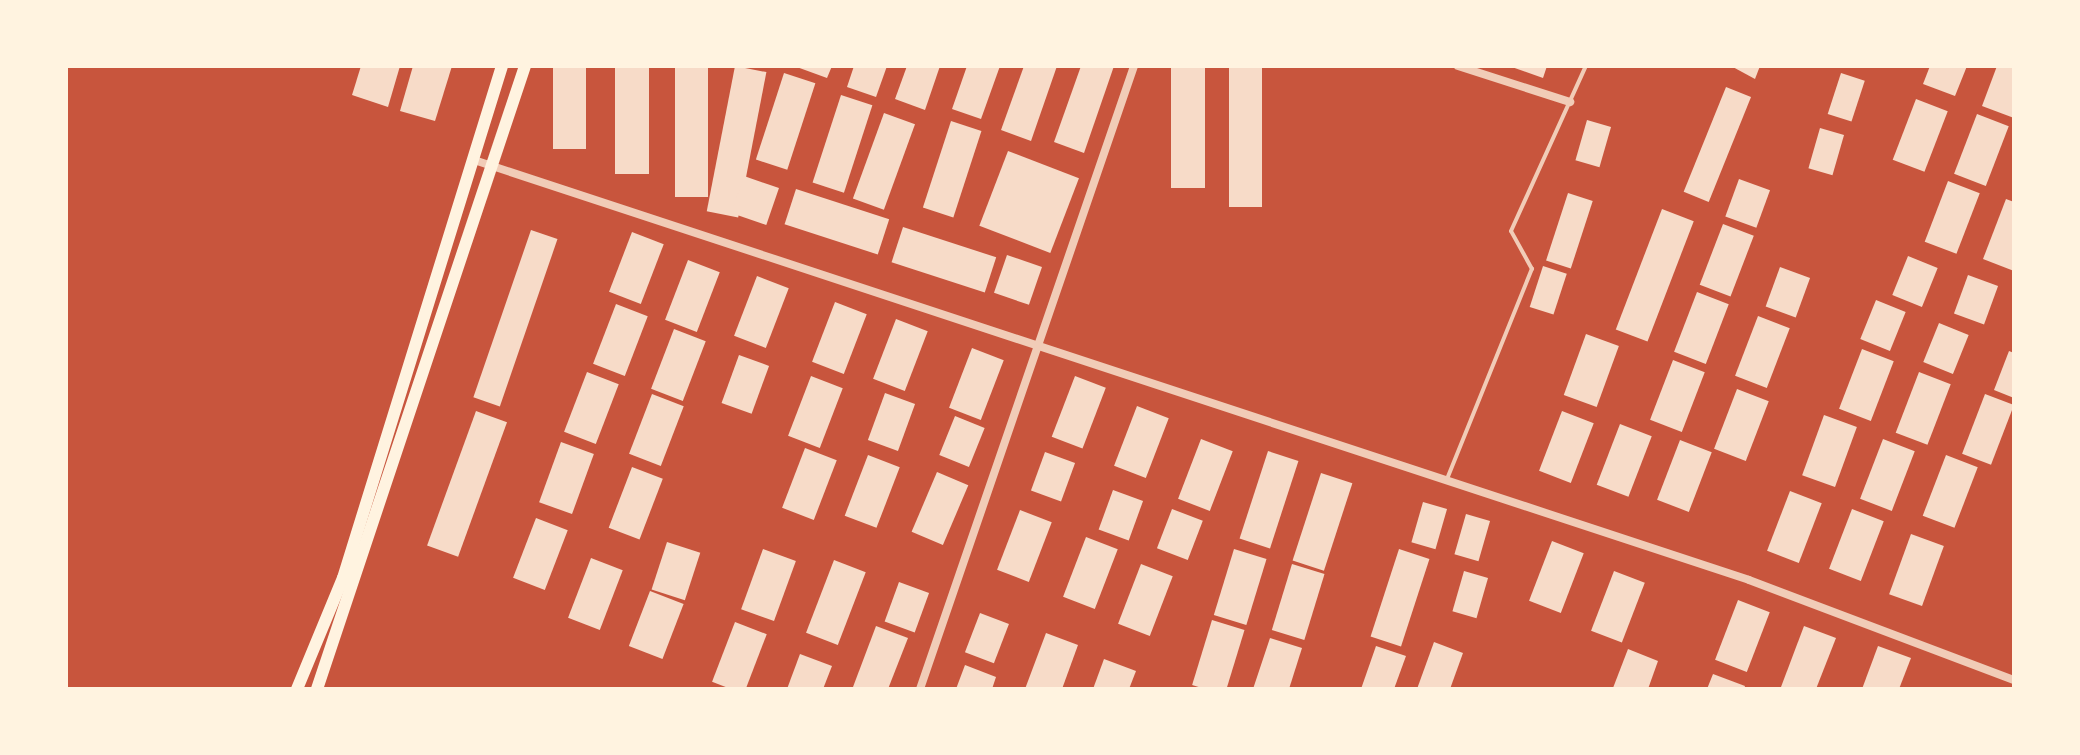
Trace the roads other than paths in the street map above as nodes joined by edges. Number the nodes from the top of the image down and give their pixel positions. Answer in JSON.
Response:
{"nodes":[{"id":1,"x":502,"y":66,"type":"edge"},
{"id":2,"x":525,"y":66,"type":"edge"},
{"id":3,"x":1134,"y":66,"type":"edge"},
{"id":4,"x":1458,"y":66,"type":"edge"},
{"id":5,"x":1586,"y":66,"type":"edge"},
{"id":6,"x":1570,"y":102,"type":"junction"},
{"id":7,"x":474,"y":160,"type":"junction"},
{"id":8,"x":496,"y":167,"type":"junction"},
{"id":9,"x":1039,"y":344,"type":"junction"},
{"id":10,"x":1447,"y":479,"type":"junction"},
{"id":11,"x":2014,"y":680,"type":"edge"},
{"id":12,"x":318,"y":688,"type":"edge"},
{"id":13,"x":297,"y":689,"type":"edge"},
{"id":14,"x":920,"y":689,"type":"edge"}],
"edges":[{"from":1,"to":7,"type":"main road"},
{"from":2,"to":8,"type":"main road"},
{"from":3,"to":9,"type":"street"},
{"from":4,"to":6,"type":"street"},
{"from":5,"to":6,"type":"lane"},
{"from":6,"to":10,"type":"lane"},
{"from":7,"to":8,"type":"street"},
{"from":7,"to":13,"type":"main road"},
{"from":8,"to":9,"type":"street"},
{"from":8,"to":12,"type":"main road"},
{"from":9,"to":10,"type":"street"},
{"from":9,"to":14,"type":"street"},
{"from":10,"to":11,"type":"street"}]}
